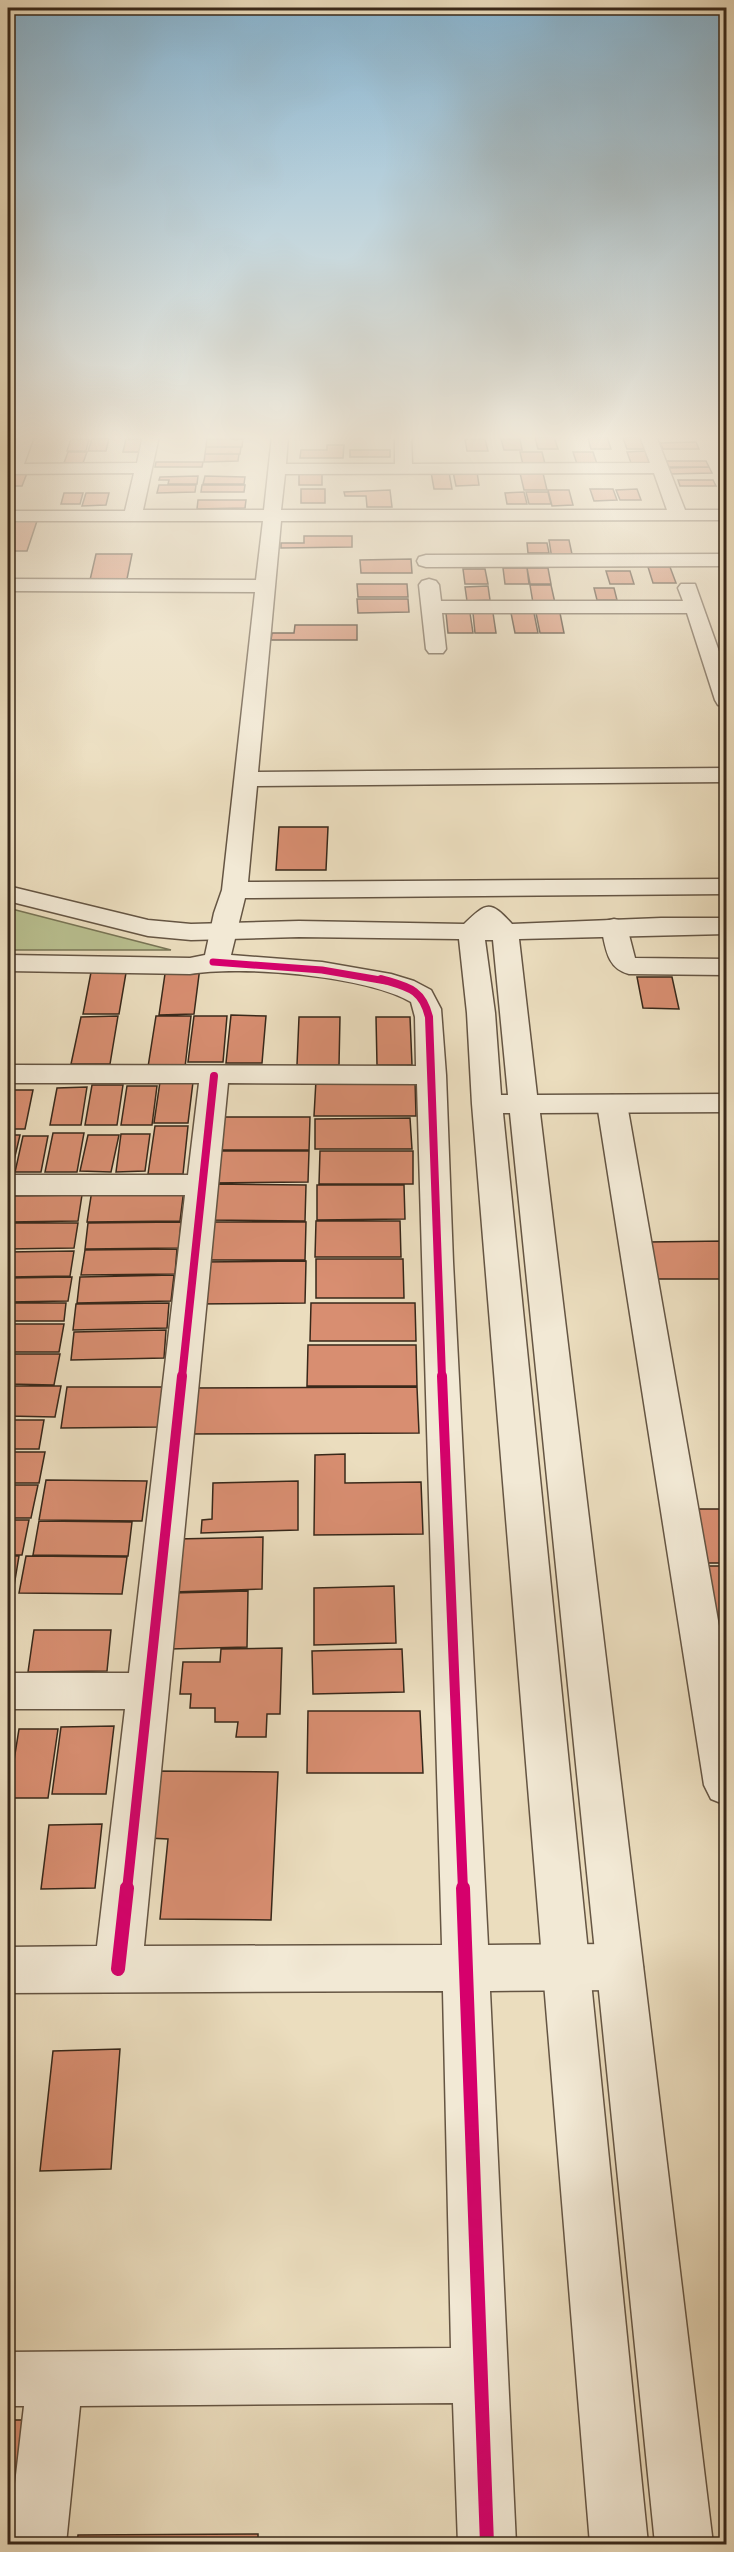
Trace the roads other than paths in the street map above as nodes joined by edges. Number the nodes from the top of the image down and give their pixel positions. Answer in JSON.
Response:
{"nodes":[{"id":1,"x":267,"y":555,"type":"edge"},
{"id":2,"x":425,"y":555,"type":"edge"},
{"id":3,"x":680,"y":560,"type":"junction"},
{"id":4,"x":726,"y":560,"type":"edge"},
{"id":5,"x":426,"y":561,"type":"junction"},
{"id":6,"x":8,"y":585,"type":"edge"},
{"id":7,"x":264,"y":585,"type":"junction"},
{"id":8,"x":432,"y":607,"type":"junction"},
{"id":9,"x":694,"y":608,"type":"junction"},
{"id":10,"x":436,"y":649,"type":"dead end"},
{"id":11,"x":726,"y":700,"type":"edge"},
{"id":12,"x":726,"y":775,"type":"edge"},
{"id":13,"x":247,"y":779,"type":"junction"},
{"id":14,"x":8,"y":879,"type":"edge"},
{"id":15,"x":726,"y":887,"type":"edge"},
{"id":16,"x":8,"y":894,"type":"edge"},
{"id":17,"x":726,"y":913,"type":"edge"},
{"id":18,"x":225,"y":924,"type":"junction"},
{"id":19,"x":488,"y":925,"type":"junction"},
{"id":20,"x":726,"y":926,"type":"edge"},
{"id":21,"x":614,"y":927,"type":"junction"},
{"id":22,"x":8,"y":963,"type":"edge"},
{"id":23,"x":726,"y":967,"type":"edge"},
{"id":24,"x":8,"y":1074,"type":"edge"},
{"id":25,"x":432,"y":1075,"type":"junction"},
{"id":26,"x":214,"y":1076,"type":"junction"},
{"id":27,"x":506,"y":1104,"type":"junction"},
{"id":28,"x":612,"y":1104,"type":"junction"},
{"id":29,"x":726,"y":1104,"type":"edge"},
{"id":30,"x":8,"y":1185,"type":"edge"},
{"id":31,"x":202,"y":1185,"type":"junction"},
{"id":32,"x":8,"y":1691,"type":"edge"},
{"id":33,"x":148,"y":1691,"type":"junction"},
{"id":34,"x":726,"y":1785,"type":"edge"},
{"id":35,"x":620,"y":1967,"type":"junction"},
{"id":36,"x":466,"y":1968,"type":"junction"},
{"id":37,"x":566,"y":1968,"type":"junction"},
{"id":38,"x":8,"y":1970,"type":"edge"},
{"id":39,"x":118,"y":1970,"type":"junction"},
{"id":40,"x":478,"y":2375,"type":"junction"},
{"id":41,"x":31,"y":2379,"type":"edge"},
{"id":42,"x":37,"y":2544,"type":"edge"},
{"id":43,"x":487,"y":2544,"type":"edge"},
{"id":44,"x":619,"y":2544,"type":"edge"},
{"id":45,"x":684,"y":2544,"type":"edge"}],
"edges":[{"from":1,"to":7,"type":"street"},
{"from":2,"to":5,"type":"street"},
{"from":3,"to":4,"type":"street"},
{"from":3,"to":5,"type":"street"},
{"from":3,"to":9,"type":"street"},
{"from":5,"to":8,"type":"street"},
{"from":6,"to":7,"type":"street"},
{"from":7,"to":13,"type":"street"},
{"from":8,"to":9,"type":"street"},
{"from":8,"to":10,"type":"street"},
{"from":9,"to":11,"type":"street"},
{"from":12,"to":13,"type":"street"},
{"from":13,"to":18,"type":"street"},
{"from":14,"to":18,"type":"street"},
{"from":15,"to":18,"type":"street"},
{"from":16,"to":18,"type":"street"},
{"from":17,"to":19,"type":"street"},
{"from":18,"to":19,"type":"street"},
{"from":18,"to":22,"type":"street"},
{"from":18,"to":25,"type":"street"},
{"from":19,"to":21,"type":"street"},
{"from":19,"to":27,"type":"street"},
{"from":20,"to":21,"type":"street"},
{"from":21,"to":23,"type":"street"},
{"from":24,"to":26,"type":"street"},
{"from":25,"to":26,"type":"street"},
{"from":25,"to":36,"type":"street"},
{"from":26,"to":31,"type":"street"},
{"from":27,"to":28,"type":"street"},
{"from":27,"to":35,"type":"street"},
{"from":27,"to":37,"type":"street"},
{"from":28,"to":29,"type":"street"},
{"from":28,"to":34,"type":"street"},
{"from":30,"to":31,"type":"street"},
{"from":31,"to":33,"type":"street"},
{"from":32,"to":33,"type":"street"},
{"from":33,"to":39,"type":"street"},
{"from":35,"to":37,"type":"street"},
{"from":35,"to":45,"type":"street"},
{"from":36,"to":37,"type":"street"},
{"from":36,"to":39,"type":"street"},
{"from":36,"to":40,"type":"street"},
{"from":37,"to":44,"type":"street"},
{"from":38,"to":39,"type":"street"},
{"from":40,"to":41,"type":"street"},
{"from":40,"to":43,"type":"street"},
{"from":41,"to":42,"type":"street"}]}
